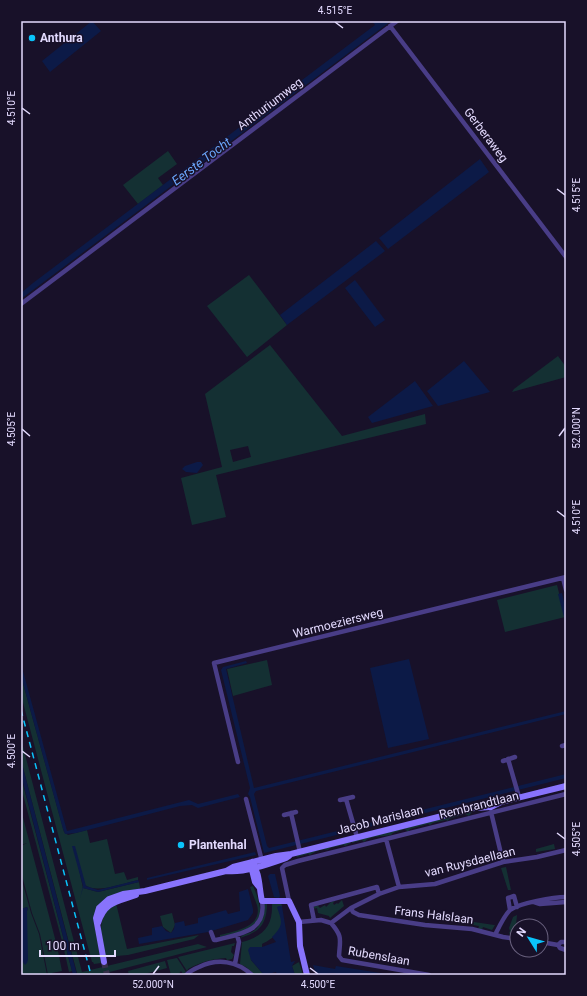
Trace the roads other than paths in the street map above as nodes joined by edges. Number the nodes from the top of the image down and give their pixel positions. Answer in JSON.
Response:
{"nodes":[{"id":1,"x":396,"y":21,"type":"edge"},
{"id":2,"x":390,"y":26,"type":"junction"},
{"id":3,"x":566,"y":257,"type":"edge"},
{"id":4,"x":21,"y":304,"type":"edge"},
{"id":5,"x":565,"y":578,"type":"edge"},
{"id":6,"x":566,"y":590,"type":"edge"},
{"id":7,"x":515,"y":757,"type":"dead end"},
{"id":8,"x":508,"y":759,"type":"junction"},
{"id":9,"x":503,"y":761,"type":"dead end"},
{"id":10,"x":238,"y":762,"type":"dead end"},
{"id":11,"x":566,"y":786,"type":"edge"},
{"id":12,"x":518,"y":794,"type":"junction"},
{"id":13,"x":566,"y":794,"type":"edge"},
{"id":14,"x":353,"y":797,"type":"dead end"},
{"id":15,"x":246,"y":799,"type":"dead end"},
{"id":16,"x":346,"y":799,"type":"junction"},
{"id":17,"x":340,"y":800,"type":"dead end"},
{"id":18,"x":296,"y":812,"type":"dead end"},
{"id":19,"x":491,"y":812,"type":"junction"},
{"id":20,"x":291,"y":813,"type":"junction"},
{"id":21,"x":284,"y":815,"type":"dead end"},
{"id":22,"x":355,"y":832,"type":"junction"},
{"id":23,"x":386,"y":839,"type":"junction"},
{"id":24,"x":566,"y":850,"type":"edge"},
{"id":25,"x":300,"y":852,"type":"junction"},
{"id":26,"x":262,"y":862,"type":"junction"},
{"id":27,"x":503,"y":862,"type":"junction"},
{"id":28,"x":253,"y":866,"type":"junction"},
{"id":29,"x":399,"y":887,"type":"junction"},
{"id":30,"x":379,"y":894,"type":"junction"},
{"id":31,"x":566,"y":897,"type":"edge"},
{"id":32,"x":262,"y":901,"type":"junction"},
{"id":33,"x":289,"y":901,"type":"junction"},
{"id":34,"x":534,"y":902,"type":"junction"},
{"id":35,"x":566,"y":902,"type":"edge"},
{"id":36,"x":517,"y":906,"type":"junction"},
{"id":37,"x":350,"y":908,"type":"junction"},
{"id":38,"x":510,"y":910,"type":"junction"},
{"id":39,"x":314,"y":920,"type":"junction"},
{"id":40,"x":299,"y":922,"type":"junction"},
{"id":41,"x":331,"y":922,"type":"junction"},
{"id":42,"x":211,"y":932,"type":"dead end"},
{"id":43,"x":237,"y":935,"type":"junction"},
{"id":44,"x":495,"y":935,"type":"junction"},
{"id":45,"x":509,"y":938,"type":"edge"},
{"id":46,"x":566,"y":942,"type":"edge"},
{"id":47,"x":549,"y":943,"type":"edge"},
{"id":48,"x":558,"y":944,"type":"junction"},
{"id":49,"x":566,"y":950,"type":"edge"},
{"id":50,"x":104,"y":962,"type":"tunnel mouth"},
{"id":51,"x":235,"y":964,"type":"junction"},
{"id":52,"x":186,"y":975,"type":"edge"},
{"id":53,"x":252,"y":975,"type":"edge"},
{"id":54,"x":308,"y":975,"type":"edge"},
{"id":55,"x":429,"y":975,"type":"edge"}],
"edges":[{"from":1,"to":2,"type":"street","name":"Anthuriumweg"},
{"from":2,"to":3,"type":"street","name":"Gerberaweg"},
{"from":2,"to":4,"type":"street","name":"Anthuriumweg"},
{"from":5,"to":6,"type":"street"},
{"from":5,"to":10,"type":"street","name":"Warmoeziersweg"},
{"from":7,"to":8,"type":"street"},
{"from":8,"to":9,"type":"street"},
{"from":8,"to":12,"type":"street"},
{"from":11,"to":12,"type":"main road","name":"Jacob Marislaan"},
{"from":12,"to":22,"type":"main road","name":"Jacob Marislaan"},
{"from":13,"to":19,"type":"street","name":"Rembrandtlaan"},
{"from":14,"to":16,"type":"street"},
{"from":15,"to":26,"type":"street"},
{"from":16,"to":17,"type":"street"},
{"from":16,"to":22,"type":"street"},
{"from":18,"to":20,"type":"street"},
{"from":19,"to":23,"type":"street","name":"Rembrandtlaan"},
{"from":19,"to":27,"type":"street"},
{"from":20,"to":21,"type":"street"},
{"from":20,"to":25,"type":"street"},
{"from":22,"to":25,"type":"main road","name":"Jacob Marislaan"},
{"from":23,"to":29,"type":"street"},
{"from":23,"to":33,"type":"street","name":"Rembrandtlaan"},
{"from":24,"to":27,"type":"street","name":"van Ruysdaellaan"},
{"from":25,"to":26,"type":"main road","name":"Jacob Marislaan"},
{"from":26,"to":28,"type":"main road","name":"Jacob Marislaan"},
{"from":27,"to":29,"type":"street","name":"van Ruysdaellaan"},
{"from":28,"to":32,"type":"main road"},
{"from":28,"to":50,"type":"main road","name":"Jacob Marislaan"},
{"from":29,"to":30,"type":"street","name":"van Ruysdaellaan"},
{"from":30,"to":37,"type":"street","name":"van Ruysdaellaan"},
{"from":30,"to":39,"type":"street","name":"van Ruysdaellaan"},
{"from":31,"to":34,"type":"street"},
{"from":32,"to":33,"type":"main road"},
{"from":32,"to":43,"type":"street"},
{"from":33,"to":40,"type":"main road"},
{"from":34,"to":35,"type":"street"},
{"from":34,"to":36,"type":"street"},
{"from":36,"to":38,"type":"street"},
{"from":36,"to":38,"type":"street"},
{"from":37,"to":41,"type":"street","name":"van Ruysdaellaan"},
{"from":37,"to":44,"type":"street","name":"Frans Halslaan"},
{"from":38,"to":44,"type":"street"},
{"from":39,"to":40,"type":"street"},
{"from":39,"to":41,"type":"street"},
{"from":40,"to":54,"type":"main road"},
{"from":41,"to":55,"type":"street","name":"Rubenslaan"},
{"from":42,"to":43,"type":"street"},
{"from":43,"to":51,"type":"street"},
{"from":44,"to":45,"type":"street","name":"Frans Halslaan"},
{"from":46,"to":48,"type":"street"},
{"from":47,"to":48,"type":"street"},
{"from":48,"to":49,"type":"street"},
{"from":51,"to":52,"type":"street"},
{"from":51,"to":53,"type":"street"}]}
